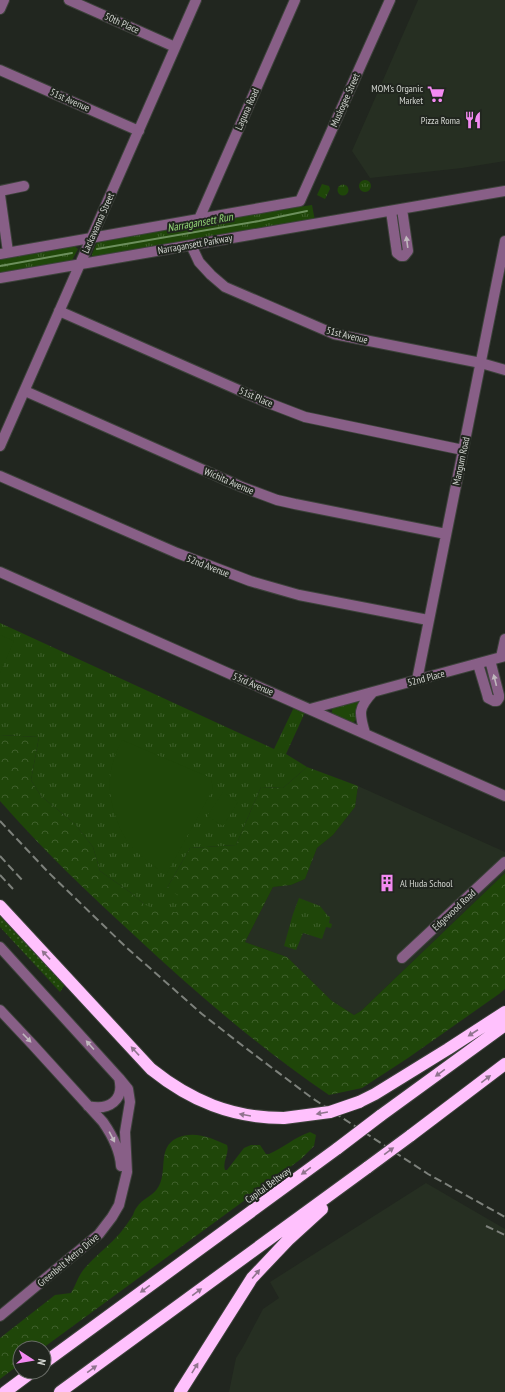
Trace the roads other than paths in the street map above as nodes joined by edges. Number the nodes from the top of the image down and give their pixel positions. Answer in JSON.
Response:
{"nodes":[{"id":1,"x":4,"y":0,"type":"edge"},
{"id":2,"x":70,"y":0,"type":"edge"},
{"id":3,"x":196,"y":0,"type":"edge"},
{"id":4,"x":294,"y":0,"type":"edge"},
{"id":5,"x":390,"y":0,"type":"edge"},
{"id":6,"x":0,"y":9,"type":"edge"},
{"id":7,"x":175,"y":46,"type":"junction"},
{"id":8,"x":0,"y":70,"type":"edge"},
{"id":9,"x":139,"y":131,"type":"junction"},
{"id":10,"x":24,"y":186,"type":"dead end"},
{"id":11,"x":0,"y":191,"type":"edge"},
{"id":12,"x":505,"y":191,"type":"edge"},
{"id":13,"x":0,"y":195,"type":"edge"},
{"id":14,"x":402,"y":209,"type":"junction"},
{"id":15,"x":391,"y":211,"type":"junction"},
{"id":16,"x":199,"y":218,"type":"junction"},
{"id":17,"x":92,"y":238,"type":"junction"},
{"id":18,"x":505,"y":241,"type":"edge"},
{"id":19,"x":191,"y":245,"type":"junction"},
{"id":20,"x":4,"y":253,"type":"edge"},
{"id":21,"x":79,"y":264,"type":"junction"},
{"id":22,"x":0,"y":278,"type":"edge"},
{"id":23,"x":59,"y":310,"type":"junction"},
{"id":24,"x":481,"y":363,"type":"junction"},
{"id":25,"x":505,"y":370,"type":"edge"},
{"id":26,"x":25,"y":391,"type":"junction"},
{"id":27,"x":0,"y":446,"type":"edge"},
{"id":28,"x":463,"y":450,"type":"junction"},
{"id":29,"x":0,"y":476,"type":"edge"},
{"id":30,"x":446,"y":534,"type":"junction"},
{"id":31,"x":0,"y":572,"type":"edge"},
{"id":32,"x":428,"y":620,"type":"junction"},
{"id":33,"x":505,"y":638,"type":"edge"},
{"id":34,"x":503,"y":657,"type":"edge"},
{"id":35,"x":490,"y":660,"type":"junction"},
{"id":36,"x":478,"y":664,"type":"junction"},
{"id":37,"x":417,"y":680,"type":"junction"},
{"id":38,"x":374,"y":691,"type":"junction"},
{"id":39,"x":310,"y":709,"type":"junction"},
{"id":40,"x":365,"y":733,"type":"junction"},
{"id":41,"x":505,"y":796,"type":"edge"},
{"id":42,"x":505,"y":862,"type":"edge"},
{"id":43,"x":0,"y":906,"type":"edge"},
{"id":44,"x":0,"y":947,"type":"edge"},
{"id":45,"x":402,"y":958,"type":"dead end"},
{"id":46,"x":0,"y":1010,"type":"edge"},
{"id":47,"x":505,"y":1012,"type":"edge"},
{"id":48,"x":505,"y":1025,"type":"edge"},
{"id":49,"x":505,"y":1064,"type":"edge"},
{"id":50,"x":119,"y":1078,"type":"junction"},
{"id":51,"x":88,"y":1106,"type":"junction"},
{"id":52,"x":368,"y":1167,"type":"junction"},
{"id":53,"x":122,"y":1192,"type":"junction"},
{"id":54,"x":0,"y":1316,"type":"edge"},
{"id":55,"x":52,"y":1357,"type":"edge"},
{"id":56,"x":21,"y":1380,"type":"edge"},
{"id":57,"x":5,"y":1392,"type":"edge"},
{"id":58,"x":60,"y":1392,"type":"edge"},
{"id":59,"x":180,"y":1392,"type":"edge"}],
"edges":[{"from":1,"to":6,"type":"street"},
{"from":2,"to":7,"type":"street","name":"50th Place"},
{"from":3,"to":7,"type":"street","name":"Lackawanna Street"},
{"from":4,"to":16,"type":"street","name":"Laguna Road"},
{"from":5,"to":16,"type":"street","name":"Muskogee Street"},
{"from":7,"to":9,"type":"street","name":"Lackawanna Street"},
{"from":8,"to":9,"type":"street","name":"51st Avenue"},
{"from":9,"to":17,"type":"street","name":"Lackawanna Street"},
{"from":10,"to":11,"type":"street"},
{"from":12,"to":14,"type":"street","name":"Narragansett Parkway"},
{"from":13,"to":20,"type":"street"},
{"from":14,"to":15,"type":"street","name":"Narragansett Parkway"},
{"from":15,"to":14,"type":"street","one_way":true},
{"from":15,"to":19,"type":"street","name":"Narragansett Parkway"},
{"from":16,"to":17,"type":"street"},
{"from":17,"to":20,"type":"street"},
{"from":17,"to":21,"type":"street","name":"Lackawanna Street"},
{"from":18,"to":24,"type":"street","name":"Mangum Road"},
{"from":19,"to":21,"type":"street","name":"Narragansett Parkway"},
{"from":19,"to":24,"type":"street","name":"51st Avenue"},
{"from":21,"to":22,"type":"street","name":"Narragansett Parkway"},
{"from":21,"to":23,"type":"street","name":"Lackawanna Street"},
{"from":23,"to":26,"type":"street","name":"Lackawanna Street"},
{"from":23,"to":28,"type":"street","name":"51st Place"},
{"from":24,"to":25,"type":"street","name":"51st Avenue"},
{"from":24,"to":28,"type":"street","name":"Mangum Road"},
{"from":26,"to":27,"type":"street","name":"Lackawanna Street"},
{"from":26,"to":30,"type":"street","name":"Wichita Avenue"},
{"from":28,"to":30,"type":"street","name":"Mangum Road"},
{"from":29,"to":32,"type":"street","name":"52nd Avenue"},
{"from":30,"to":32,"type":"street","name":"Mangum Road"},
{"from":31,"to":39,"type":"street","name":"53rd Avenue"},
{"from":32,"to":37,"type":"street","name":"Mangum Road"},
{"from":33,"to":34,"type":"street"},
{"from":34,"to":35,"type":"street","name":"52nd Place"},
{"from":35,"to":36,"type":"street","name":"52nd Place"},
{"from":36,"to":35,"type":"street","one_way":true},
{"from":36,"to":37,"type":"street","name":"52nd Place"},
{"from":37,"to":38,"type":"street","name":"52nd Place"},
{"from":38,"to":39,"type":"street","name":"52nd Place"},
{"from":38,"to":40,"type":"street"},
{"from":39,"to":40,"type":"street","name":"53rd Avenue"},
{"from":40,"to":41,"type":"street","name":"53rd Avenue"},
{"from":42,"to":45,"type":"street","name":"Edgewood Road"},
{"from":47,"to":43,"type":"highway","one_way":true,"bridge":true},
{"from":50,"to":44,"type":"street","name":"Greenbelt Metro Drive","one_way":true},
{"from":46,"to":51,"type":"street","one_way":true},
{"from":48,"to":55,"type":"highway","name":"Capital Beltway","one_way":true,"bridge":true},
{"from":52,"to":49,"type":"highway","one_way":true,"bridge":true},
{"from":50,"to":51,"type":"street"},
{"from":50,"to":53,"type":"street","name":"Greenbelt Metro Drive"},
{"from":51,"to":53,"type":"street","one_way":true},
{"from":58,"to":52,"type":"highway","one_way":true},
{"from":59,"to":52,"type":"highway","one_way":true},
{"from":53,"to":54,"type":"street","name":"Greenbelt Metro Drive"},
{"from":56,"to":57,"type":"highway"}]}
